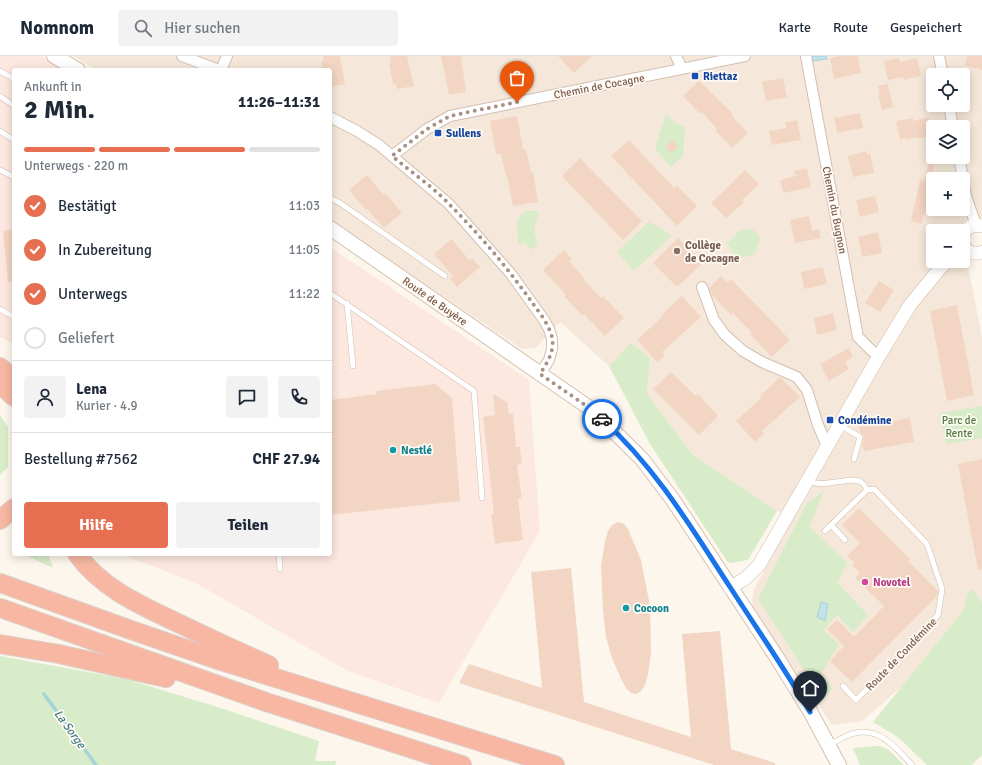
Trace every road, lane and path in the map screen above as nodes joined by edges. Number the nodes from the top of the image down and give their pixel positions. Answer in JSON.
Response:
{"nodes":[{"id":1,"x":54,"y":56,"type":"edge"},
{"id":2,"x":182,"y":56,"type":"edge"},
{"id":3,"x":227,"y":56,"type":"edge"},
{"id":4,"x":676,"y":56,"type":"edge"},
{"id":5,"x":746,"y":56,"type":"edge"},
{"id":6,"x":806,"y":56,"type":"edge"},
{"id":7,"x":939,"y":56,"type":"edge"},
{"id":8,"x":193,"y":58,"type":"edge"},
{"id":9,"x":75,"y":68,"type":"edge"},
{"id":10,"x":216,"y":68,"type":"edge"},
{"id":11,"x":221,"y":68,"type":"edge"},
{"id":12,"x":942,"y":68,"type":"edge"},
{"id":13,"x":682,"y":69,"type":"junction"},
{"id":14,"x":0,"y":71,"type":"edge"},
{"id":15,"x":12,"y":78,"type":"edge"},
{"id":16,"x":0,"y":96,"type":"edge"},
{"id":17,"x":12,"y":105,"type":"edge"},
{"id":18,"x":332,"y":118,"type":"edge"},
{"id":19,"x":0,"y":131,"type":"edge"},
{"id":20,"x":12,"y":139,"type":"edge"},
{"id":21,"x":392,"y":156,"type":"junction"},
{"id":22,"x":0,"y":170,"type":"edge"},
{"id":23,"x":12,"y":176,"type":"edge"},
{"id":24,"x":332,"y":199,"type":"edge"},
{"id":25,"x":970,"y":205,"type":"edge"},
{"id":26,"x":979,"y":226,"type":"edge"},
{"id":27,"x":332,"y":229,"type":"edge"},
{"id":28,"x":970,"y":250,"type":"edge"},
{"id":29,"x":981,"y":256,"type":"edge"},
{"id":30,"x":940,"y":268,"type":"edge"},
{"id":31,"x":444,"y":276,"type":"dead end"},
{"id":32,"x":702,"y":287,"type":"dead end"},
{"id":33,"x":332,"y":293,"type":"edge"},
{"id":34,"x":347,"y":303,"type":"junction"},
{"id":35,"x":0,"y":309,"type":"edge"},
{"id":36,"x":12,"y":316,"type":"edge"},
{"id":37,"x":879,"y":356,"type":"junction"},
{"id":38,"x":352,"y":366,"type":"dead end"},
{"id":39,"x":0,"y":367,"type":"edge"},
{"id":40,"x":540,"y":374,"type":"junction"},
{"id":41,"x":12,"y":377,"type":"edge"},
{"id":42,"x":0,"y":384,"type":"edge"},
{"id":43,"x":12,"y":395,"type":"edge"},
{"id":44,"x":839,"y":425,"type":"junction"},
{"id":45,"x":827,"y":446,"type":"junction"},
{"id":46,"x":854,"y":459,"type":"dead end"},
{"id":47,"x":807,"y":480,"type":"junction"},
{"id":48,"x":867,"y":490,"type":"junction"},
{"id":49,"x":482,"y":498,"type":"dead end"},
{"id":50,"x":12,"y":510,"type":"edge"},
{"id":51,"x":0,"y":520,"type":"edge"},
{"id":52,"x":831,"y":526,"type":"junction"},
{"id":53,"x":825,"y":531,"type":"dead end"},
{"id":54,"x":846,"y":540,"type":"dead end"},
{"id":55,"x":79,"y":556,"type":"edge"},
{"id":56,"x":279,"y":556,"type":"edge"},
{"id":57,"x":280,"y":569,"type":"dead end"},
{"id":58,"x":0,"y":583,"type":"edge"},
{"id":59,"x":730,"y":588,"type":"junction"},
{"id":60,"x":0,"y":608,"type":"edge"},
{"id":61,"x":0,"y":644,"type":"edge"},
{"id":62,"x":843,"y":686,"type":"dead end"},
{"id":63,"x":337,"y":696,"type":"junction"},
{"id":64,"x":266,"y":702,"type":"junction"},
{"id":65,"x":828,"y":745,"type":"junction"},
{"id":66,"x":462,"y":765,"type":"edge"},
{"id":67,"x":555,"y":765,"type":"edge"},
{"id":68,"x":839,"y":765,"type":"edge"},
{"id":69,"x":912,"y":765,"type":"edge"}],
"edges":[{"from":1,"to":9,"type":"main road"},
{"from":2,"to":8,"type":"street"},
{"from":3,"to":11,"type":"street"},
{"from":4,"to":13,"type":"street"},
{"from":5,"to":13,"type":"street","name":"Chemin de Cocagne"},
{"from":6,"to":37,"type":"street","name":"Chemin du Bugnon"},
{"from":7,"to":12,"type":"street"},
{"from":8,"to":10,"type":"street"},
{"from":13,"to":21,"type":"street","name":"Chemin de Cocagne"},
{"from":14,"to":15,"type":"lane"},
{"from":16,"to":17,"type":"lane"},
{"from":18,"to":21,"type":"street"},
{"from":19,"to":20,"type":"lane"},
{"from":21,"to":40,"type":"street"},
{"from":22,"to":23,"type":"lane"},
{"from":24,"to":31,"type":"lane"},
{"from":25,"to":26,"type":"street"},
{"from":27,"to":40,"type":"main road","name":"Route de Buyère"},
{"from":28,"to":29,"type":"street"},
{"from":30,"to":37,"type":"street"},
{"from":32,"to":45,"type":"street"},
{"from":33,"to":34,"type":"lane"},
{"from":34,"to":38,"type":"lane"},
{"from":34,"to":49,"type":"lane"},
{"from":35,"to":36,"type":"lane"},
{"from":37,"to":44,"type":"street"},
{"from":39,"to":41,"type":"highway"},
{"from":40,"to":59,"type":"main road","name":"Route de Buyère"},
{"from":42,"to":43,"type":"highway"},
{"from":44,"to":45,"type":"street"},
{"from":44,"to":46,"type":"lane"},
{"from":45,"to":47,"type":"street"},
{"from":47,"to":48,"type":"lane","name":"Route de Condémine"},
{"from":47,"to":59,"type":"street"},
{"from":48,"to":52,"type":"lane"},
{"from":48,"to":62,"type":"lane","name":"Route de Condémine"},
{"from":50,"to":51,"type":"highway"},
{"from":52,"to":53,"type":"lane"},
{"from":52,"to":54,"type":"lane"},
{"from":55,"to":63,"type":"highway"},
{"from":56,"to":57,"type":"lane"},
{"from":58,"to":63,"type":"highway"},
{"from":59,"to":65,"type":"main road","name":"Route de Buyère"},
{"from":60,"to":64,"type":"highway"},
{"from":61,"to":64,"type":"highway"},
{"from":63,"to":67,"type":"highway"},
{"from":64,"to":66,"type":"highway"},
{"from":65,"to":68,"type":"main road","name":"Route de Buyère"},
{"from":65,"to":69,"type":"lane"}]}
